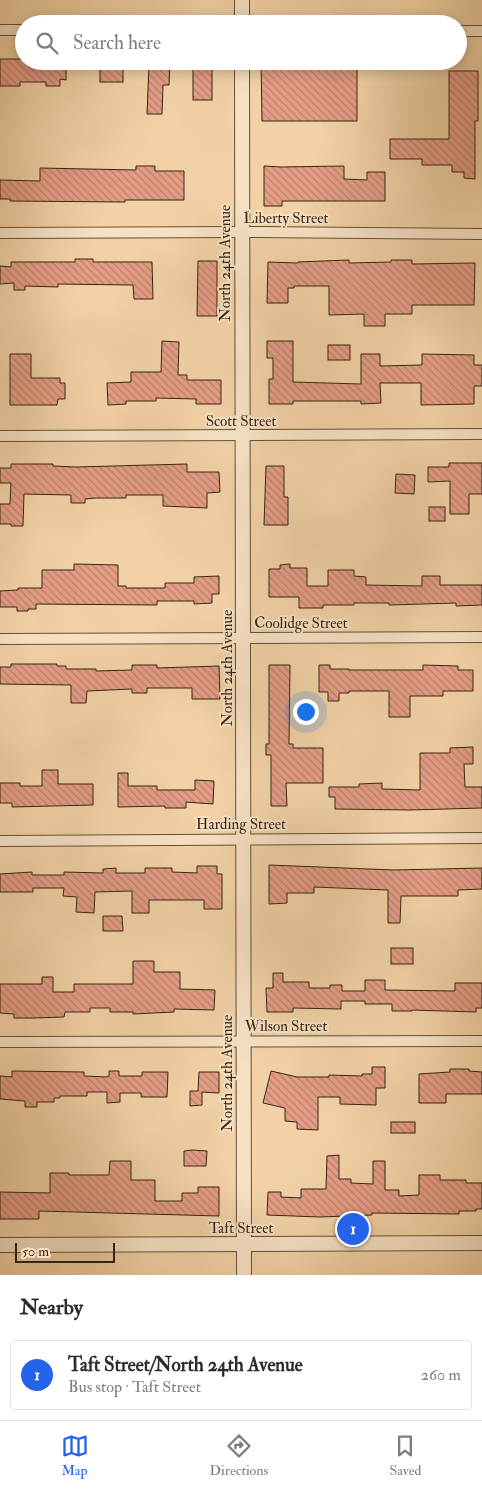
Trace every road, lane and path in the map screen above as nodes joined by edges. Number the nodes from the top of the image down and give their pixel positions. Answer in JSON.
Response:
{"nodes":[{"id":1,"x":242,"y":0,"type":"edge"},
{"id":2,"x":244,"y":15,"type":"edge"},
{"id":3,"x":0,"y":30,"type":"edge"},
{"id":4,"x":15,"y":30,"type":"edge"},
{"id":5,"x":467,"y":31,"type":"edge"},
{"id":6,"x":482,"y":31,"type":"edge"},
{"id":7,"x":242,"y":70,"type":"edge"},
{"id":8,"x":241,"y":232,"type":"junction"},
{"id":9,"x":0,"y":234,"type":"edge"},
{"id":10,"x":482,"y":234,"type":"edge"},
{"id":11,"x":482,"y":434,"type":"edge"},
{"id":12,"x":0,"y":436,"type":"edge"},
{"id":13,"x":242,"y":436,"type":"junction"},
{"id":14,"x":482,"y":637,"type":"edge"},
{"id":15,"x":243,"y":638,"type":"junction"},
{"id":16,"x":0,"y":639,"type":"edge"},
{"id":17,"x":482,"y":838,"type":"edge"},
{"id":18,"x":243,"y":839,"type":"junction"},
{"id":19,"x":0,"y":841,"type":"edge"},
{"id":20,"x":243,"y":1041,"type":"junction"},
{"id":21,"x":482,"y":1041,"type":"edge"},
{"id":22,"x":0,"y":1042,"type":"edge"},
{"id":23,"x":482,"y":1243,"type":"edge"},
{"id":24,"x":244,"y":1244,"type":"junction"},
{"id":25,"x":0,"y":1245,"type":"edge"},
{"id":26,"x":244,"y":1275,"type":"edge"}],
"edges":[{"from":1,"to":2,"type":"street"},
{"from":3,"to":4,"type":"street"},
{"from":5,"to":6,"type":"street"},
{"from":7,"to":8,"type":"street","name":"North 24th Avenue"},
{"from":8,"to":9,"type":"street","name":"Liberty Street"},
{"from":8,"to":10,"type":"street","name":"Liberty Street"},
{"from":8,"to":13,"type":"street","name":"North 24th Avenue"},
{"from":11,"to":13,"type":"street","name":"Scott Street"},
{"from":12,"to":13,"type":"street","name":"Scott Street"},
{"from":13,"to":15,"type":"street","name":"North 24th Avenue"},
{"from":14,"to":15,"type":"street","name":"Coolidge Street"},
{"from":15,"to":16,"type":"street","name":"Coolidge Street"},
{"from":15,"to":18,"type":"street","name":"North 24th Avenue"},
{"from":17,"to":18,"type":"street","name":"Harding Street"},
{"from":18,"to":19,"type":"street","name":"Harding Street"},
{"from":18,"to":20,"type":"street","name":"North 24th Avenue"},
{"from":20,"to":21,"type":"street","name":"Wilson Street"},
{"from":20,"to":22,"type":"street","name":"Wilson Street"},
{"from":20,"to":24,"type":"street","name":"North 24th Avenue"},
{"from":23,"to":24,"type":"street","name":"Taft Street"},
{"from":24,"to":25,"type":"street","name":"Taft Street"},
{"from":24,"to":26,"type":"street","name":"North 24th Avenue"}]}
